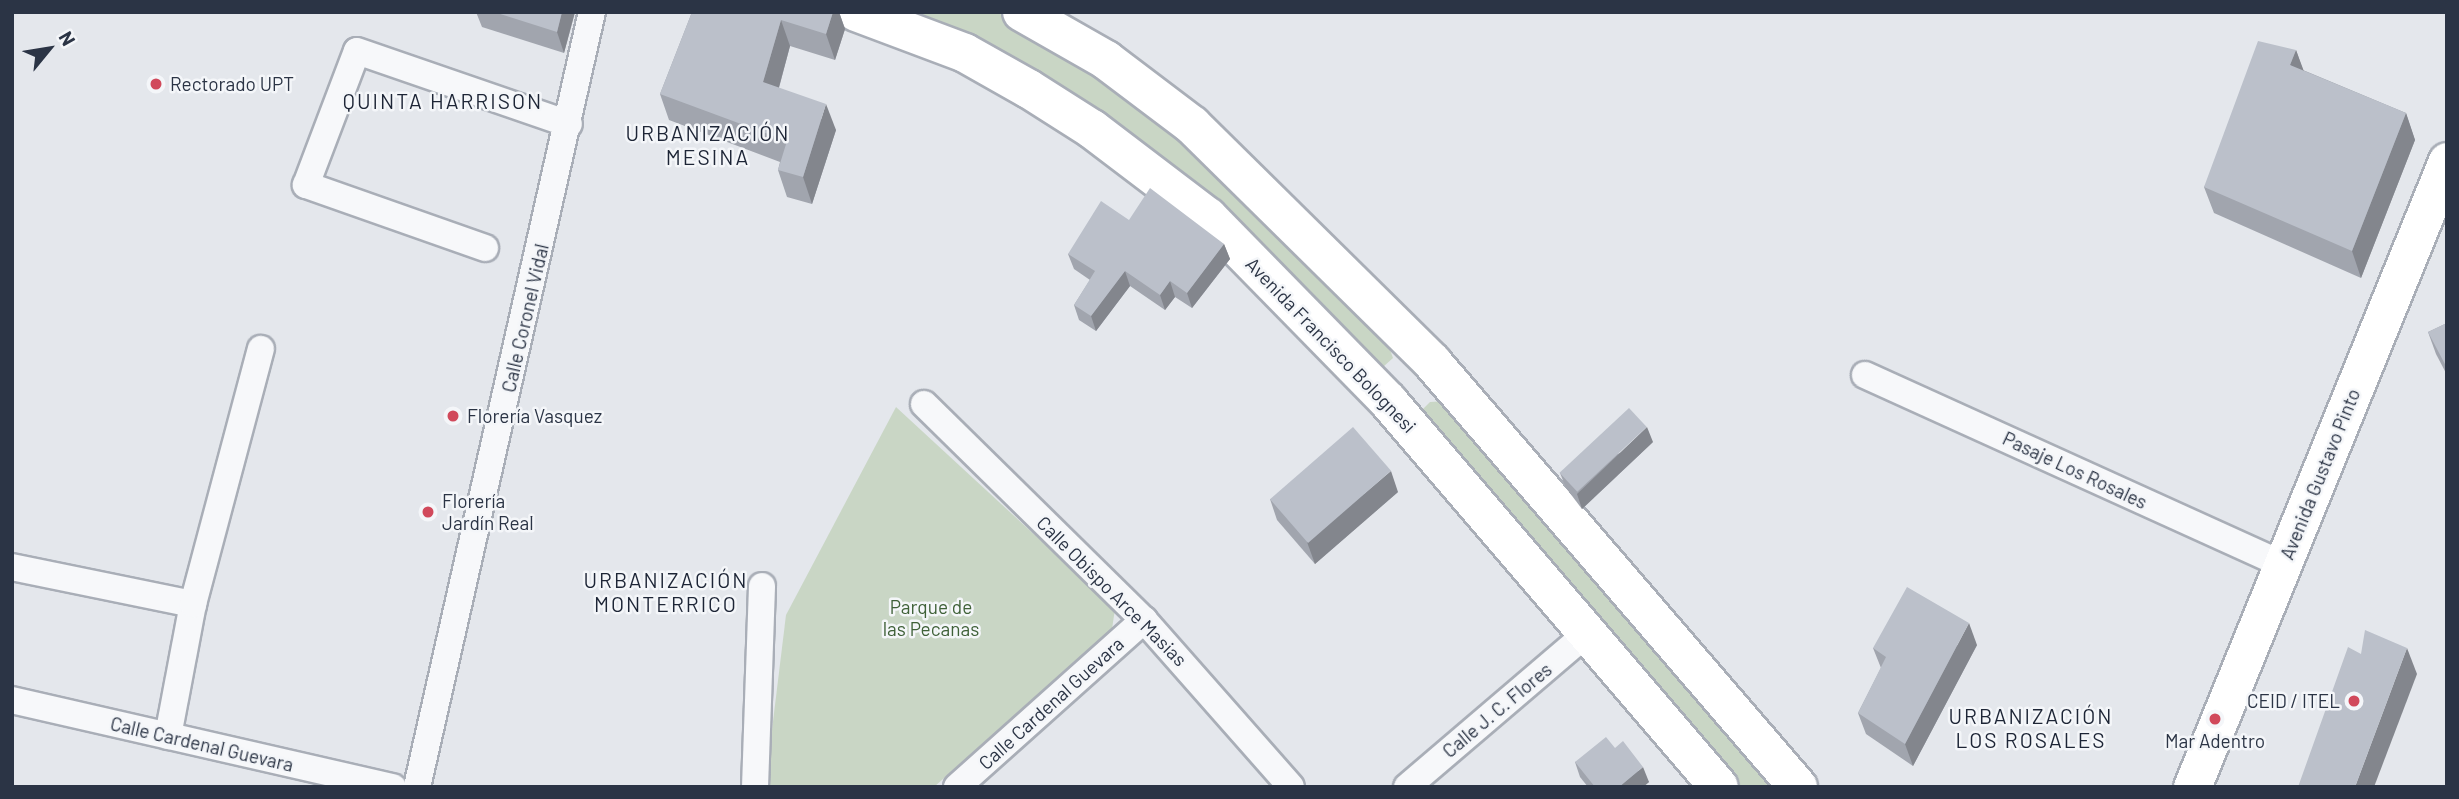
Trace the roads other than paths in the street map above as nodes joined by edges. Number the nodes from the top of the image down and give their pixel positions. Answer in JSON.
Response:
{"nodes":[{"id":1,"x":592,"y":12,"type":"edge"},
{"id":2,"x":856,"y":12,"type":"edge"},
{"id":3,"x":1022,"y":12,"type":"edge"},
{"id":4,"x":569,"y":124,"type":"junction"},
{"id":5,"x":2447,"y":161,"type":"edge"},
{"id":6,"x":485,"y":248,"type":"dead end"},
{"id":7,"x":261,"y":349,"type":"dead end"},
{"id":8,"x":1432,"y":362,"type":"junction"},
{"id":9,"x":1866,"y":375,"type":"dead end"},
{"id":10,"x":1388,"y":401,"type":"junction"},
{"id":11,"x":924,"y":404,"type":"dead end"},
{"id":12,"x":2284,"y":565,"type":"junction"},
{"id":13,"x":12,"y":567,"type":"edge"},
{"id":14,"x":762,"y":586,"type":"dead end"},
{"id":15,"x":193,"y":604,"type":"junction"},
{"id":16,"x":1144,"y":620,"type":"junction"},
{"id":17,"x":1587,"y":633,"type":"junction"},
{"id":18,"x":12,"y":701,"type":"edge"},
{"id":19,"x":168,"y":736,"type":"junction"},
{"id":20,"x":393,"y":787,"type":"edge"},
{"id":21,"x":417,"y":787,"type":"edge"},
{"id":22,"x":755,"y":787,"type":"edge"},
{"id":23,"x":957,"y":787,"type":"edge"},
{"id":24,"x":1291,"y":787,"type":"edge"},
{"id":25,"x":1407,"y":787,"type":"edge"},
{"id":26,"x":1719,"y":787,"type":"edge"},
{"id":27,"x":1798,"y":787,"type":"edge"},
{"id":28,"x":2192,"y":787,"type":"edge"}],
"edges":[{"from":1,"to":4,"type":"street","name":"Calle Coronel Vidal"},
{"from":2,"to":10,"type":"main road","name":"Avenida Francisco Bolognesi"},
{"from":3,"to":8,"type":"main road"},
{"from":4,"to":6,"type":"street"},
{"from":4,"to":21,"type":"street","name":"Calle Coronel Vidal"},
{"from":5,"to":12,"type":"main road","name":"Avenida Gustavo Pinto"},
{"from":7,"to":15,"type":"street"},
{"from":8,"to":10,"type":"main road"},
{"from":8,"to":27,"type":"main road"},
{"from":9,"to":12,"type":"street","name":"Pasaje Los Rosales"},
{"from":10,"to":17,"type":"main road","name":"Avenida Francisco Bolognesi"},
{"from":11,"to":16,"type":"street","name":"Calle Obispo Arce Masias"},
{"from":12,"to":28,"type":"main road","name":"Avenida Gustavo Pinto"},
{"from":13,"to":15,"type":"street"},
{"from":14,"to":22,"type":"street"},
{"from":15,"to":19,"type":"street"},
{"from":16,"to":23,"type":"street","name":"Calle Cardenal Guevara"},
{"from":16,"to":24,"type":"street","name":"Calle Obispo Arce Masias"},
{"from":17,"to":25,"type":"street","name":"Calle J. C. Flores"},
{"from":17,"to":26,"type":"main road","name":"Avenida Francisco Bolognesi"},
{"from":18,"to":19,"type":"street","name":"Calle Cardenal Guevara"},
{"from":19,"to":20,"type":"street","name":"Calle Cardenal Guevara"}]}
